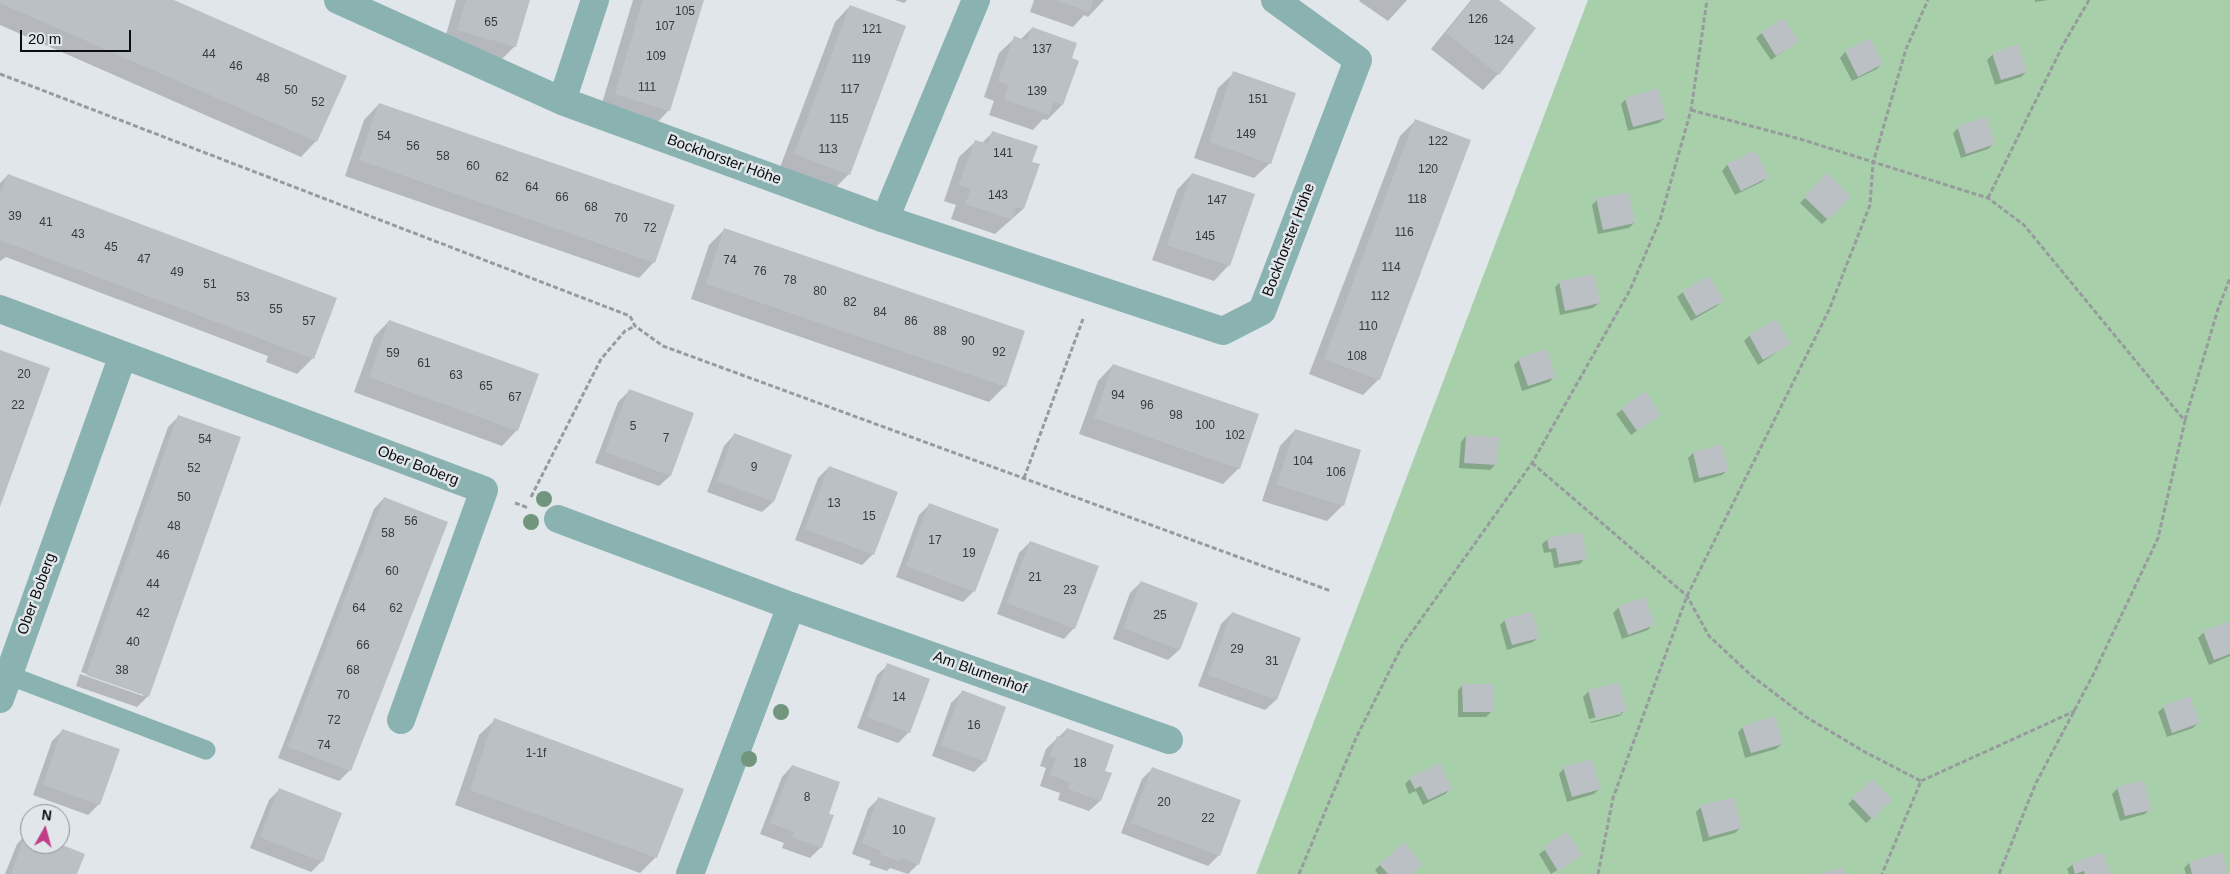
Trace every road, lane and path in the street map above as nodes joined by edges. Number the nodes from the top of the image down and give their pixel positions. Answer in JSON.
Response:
{"nodes":[{"id":1,"x":338,"y":0,"type":"edge"},
{"id":2,"x":595,"y":0,"type":"edge"},
{"id":3,"x":976,"y":0,"type":"edge"},
{"id":4,"x":1275,"y":0,"type":"edge"},
{"id":5,"x":1707,"y":0,"type":"edge"},
{"id":6,"x":1928,"y":0,"type":"edge"},
{"id":7,"x":2089,"y":0,"type":"edge"},
{"id":8,"x":0,"y":74,"type":"edge"},
{"id":9,"x":562,"y":101,"type":"junction"},
{"id":10,"x":1691,"y":110,"type":"junction"},
{"id":11,"x":1873,"y":163,"type":"junction"},
{"id":12,"x":1988,"y":198,"type":"junction"},
{"id":13,"x":885,"y":219,"type":"junction"},
{"id":14,"x":2230,"y":278,"type":"edge"},
{"id":15,"x":1094,"y":289,"type":"junction"},
{"id":16,"x":0,"y":308,"type":"edge"},
{"id":17,"x":635,"y":326,"type":"junction"},
{"id":18,"x":123,"y":355,"type":"junction"},
{"id":19,"x":2185,"y":421,"type":"junction"},
{"id":20,"x":1532,"y":463,"type":"junction"},
{"id":21,"x":1024,"y":478,"type":"junction"},
{"id":22,"x":484,"y":490,"type":"junction"},
{"id":23,"x":558,"y":519,"type":"dead end"},
{"id":24,"x":1331,"y":591,"type":"dead end"},
{"id":25,"x":1687,"y":596,"type":"junction"},
{"id":26,"x":791,"y":606,"type":"junction"},
{"id":27,"x":3,"y":689,"type":"edge"},
{"id":28,"x":2075,"y":711,"type":"junction"},
{"id":29,"x":401,"y":720,"type":"dead end"},
{"id":30,"x":1169,"y":740,"type":"dead end"},
{"id":31,"x":206,"y":750,"type":"dead end"},
{"id":32,"x":1921,"y":781,"type":"junction"},
{"id":33,"x":690,"y":874,"type":"edge"},
{"id":34,"x":1299,"y":874,"type":"edge"},
{"id":35,"x":1598,"y":874,"type":"edge"},
{"id":36,"x":1882,"y":874,"type":"edge"},
{"id":37,"x":2000,"y":874,"type":"edge"}],
"edges":[{"from":1,"to":9,"type":"street","name":"Bockhorster Höhe"},
{"from":2,"to":9,"type":"street"},
{"from":3,"to":13,"type":"street"},
{"from":4,"to":15,"type":"street","name":"Bockhorster Höhe"},
{"from":5,"to":10,"type":"path"},
{"from":6,"to":11,"type":"path"},
{"from":7,"to":12,"type":"path"},
{"from":8,"to":17,"type":"path"},
{"from":9,"to":13,"type":"street","name":"Bockhorster Höhe"},
{"from":10,"to":11,"type":"path"},
{"from":10,"to":20,"type":"path"},
{"from":11,"to":12,"type":"path"},
{"from":11,"to":25,"type":"path"},
{"from":12,"to":19,"type":"path"},
{"from":13,"to":15,"type":"street","name":"Bockhorster Höhe"},
{"from":14,"to":19,"type":"path"},
{"from":15,"to":21,"type":"path"},
{"from":16,"to":18,"type":"street","name":"Ober Boberg"},
{"from":17,"to":21,"type":"path"},
{"from":17,"to":22,"type":"path"},
{"from":18,"to":22,"type":"street","name":"Ober Boberg"},
{"from":18,"to":27,"type":"street","name":"Ober Boberg"},
{"from":19,"to":28,"type":"path"},
{"from":20,"to":25,"type":"path"},
{"from":20,"to":34,"type":"path"},
{"from":21,"to":24,"type":"path"},
{"from":22,"to":29,"type":"street"},
{"from":23,"to":26,"type":"street","name":"Am Blumenhof"},
{"from":25,"to":32,"type":"path"},
{"from":25,"to":35,"type":"path"},
{"from":26,"to":30,"type":"street","name":"Am Blumenhof"},
{"from":26,"to":33,"type":"street"},
{"from":27,"to":31,"type":"lane"},
{"from":28,"to":32,"type":"path"},
{"from":28,"to":37,"type":"path"},
{"from":32,"to":36,"type":"path"}]}
